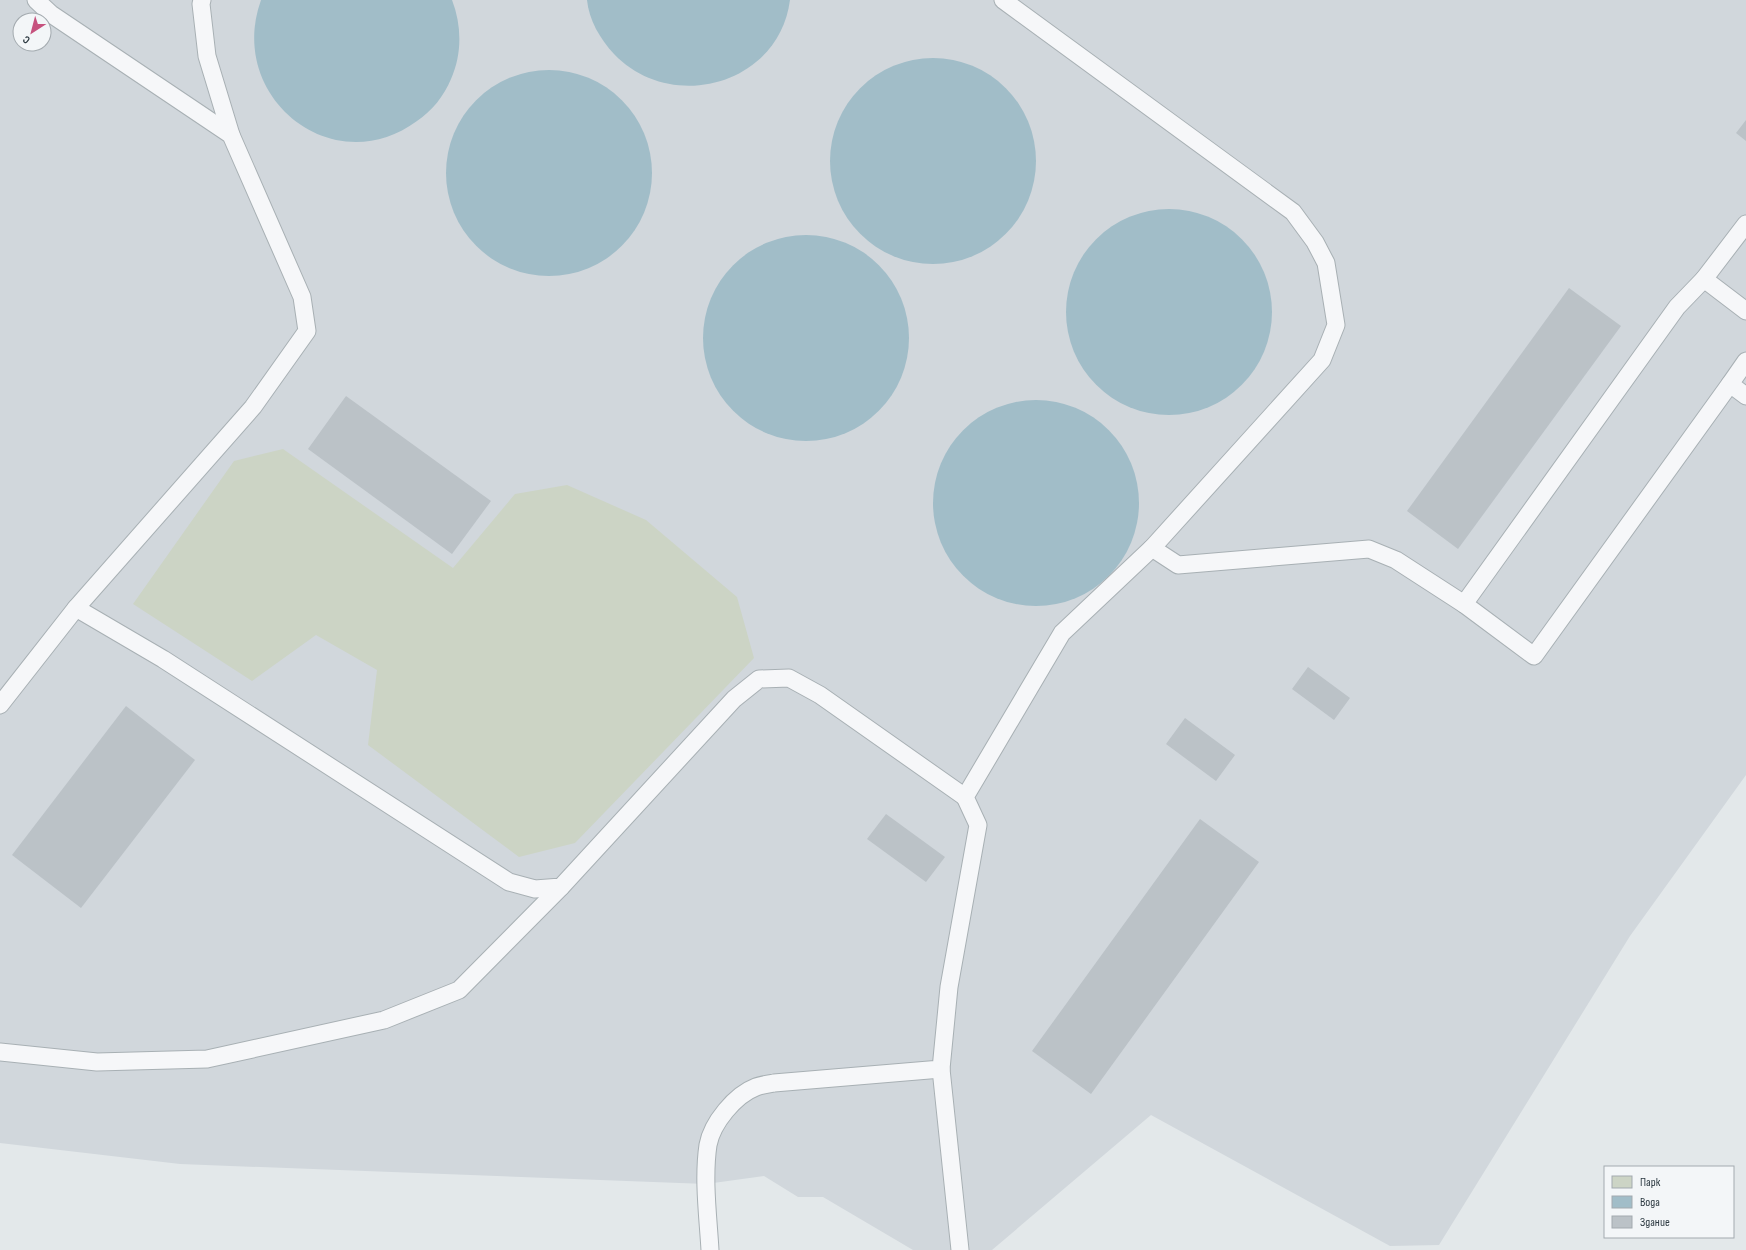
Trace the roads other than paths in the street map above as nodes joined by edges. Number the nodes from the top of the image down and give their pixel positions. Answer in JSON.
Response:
{"nodes":[{"id":1,"x":36,"y":0,"type":"edge"},
{"id":2,"x":202,"y":0,"type":"edge"},
{"id":3,"x":1003,"y":0,"type":"edge"},
{"id":4,"x":231,"y":135,"type":"junction"},
{"id":5,"x":1746,"y":224,"type":"edge"},
{"id":6,"x":1704,"y":279,"type":"junction"},
{"id":7,"x":1746,"y":311,"type":"edge"},
{"id":8,"x":1746,"y":361,"type":"edge"},
{"id":9,"x":1730,"y":384,"type":"junction"},
{"id":10,"x":1746,"y":396,"type":"edge"},
{"id":11,"x":1152,"y":548,"type":"junction"},
{"id":12,"x":1464,"y":604,"type":"junction"},
{"id":13,"x":76,"y":608,"type":"junction"},
{"id":14,"x":0,"y":705,"type":"edge"},
{"id":15,"x":965,"y":797,"type":"junction"},
{"id":16,"x":561,"y":887,"type":"junction"},
{"id":17,"x":0,"y":1052,"type":"edge"},
{"id":18,"x":941,"y":1069,"type":"junction"},
{"id":19,"x":710,"y":1250,"type":"edge"},
{"id":20,"x":960,"y":1250,"type":"edge"}],
"edges":[{"from":1,"to":4,"type":"lane"},
{"from":2,"to":4,"type":"lane"},
{"from":3,"to":11,"type":"lane"},
{"from":4,"to":13,"type":"lane"},
{"from":5,"to":6,"type":"lane"},
{"from":6,"to":7,"type":"lane"},
{"from":6,"to":12,"type":"lane"},
{"from":8,"to":9,"type":"lane"},
{"from":9,"to":10,"type":"lane"},
{"from":9,"to":12,"type":"lane"},
{"from":11,"to":12,"type":"lane"},
{"from":11,"to":15,"type":"lane"},
{"from":13,"to":14,"type":"lane"},
{"from":13,"to":16,"type":"lane"},
{"from":15,"to":16,"type":"lane"},
{"from":15,"to":18,"type":"lane"},
{"from":16,"to":17,"type":"lane"},
{"from":18,"to":19,"type":"lane"},
{"from":18,"to":20,"type":"lane"}]}
